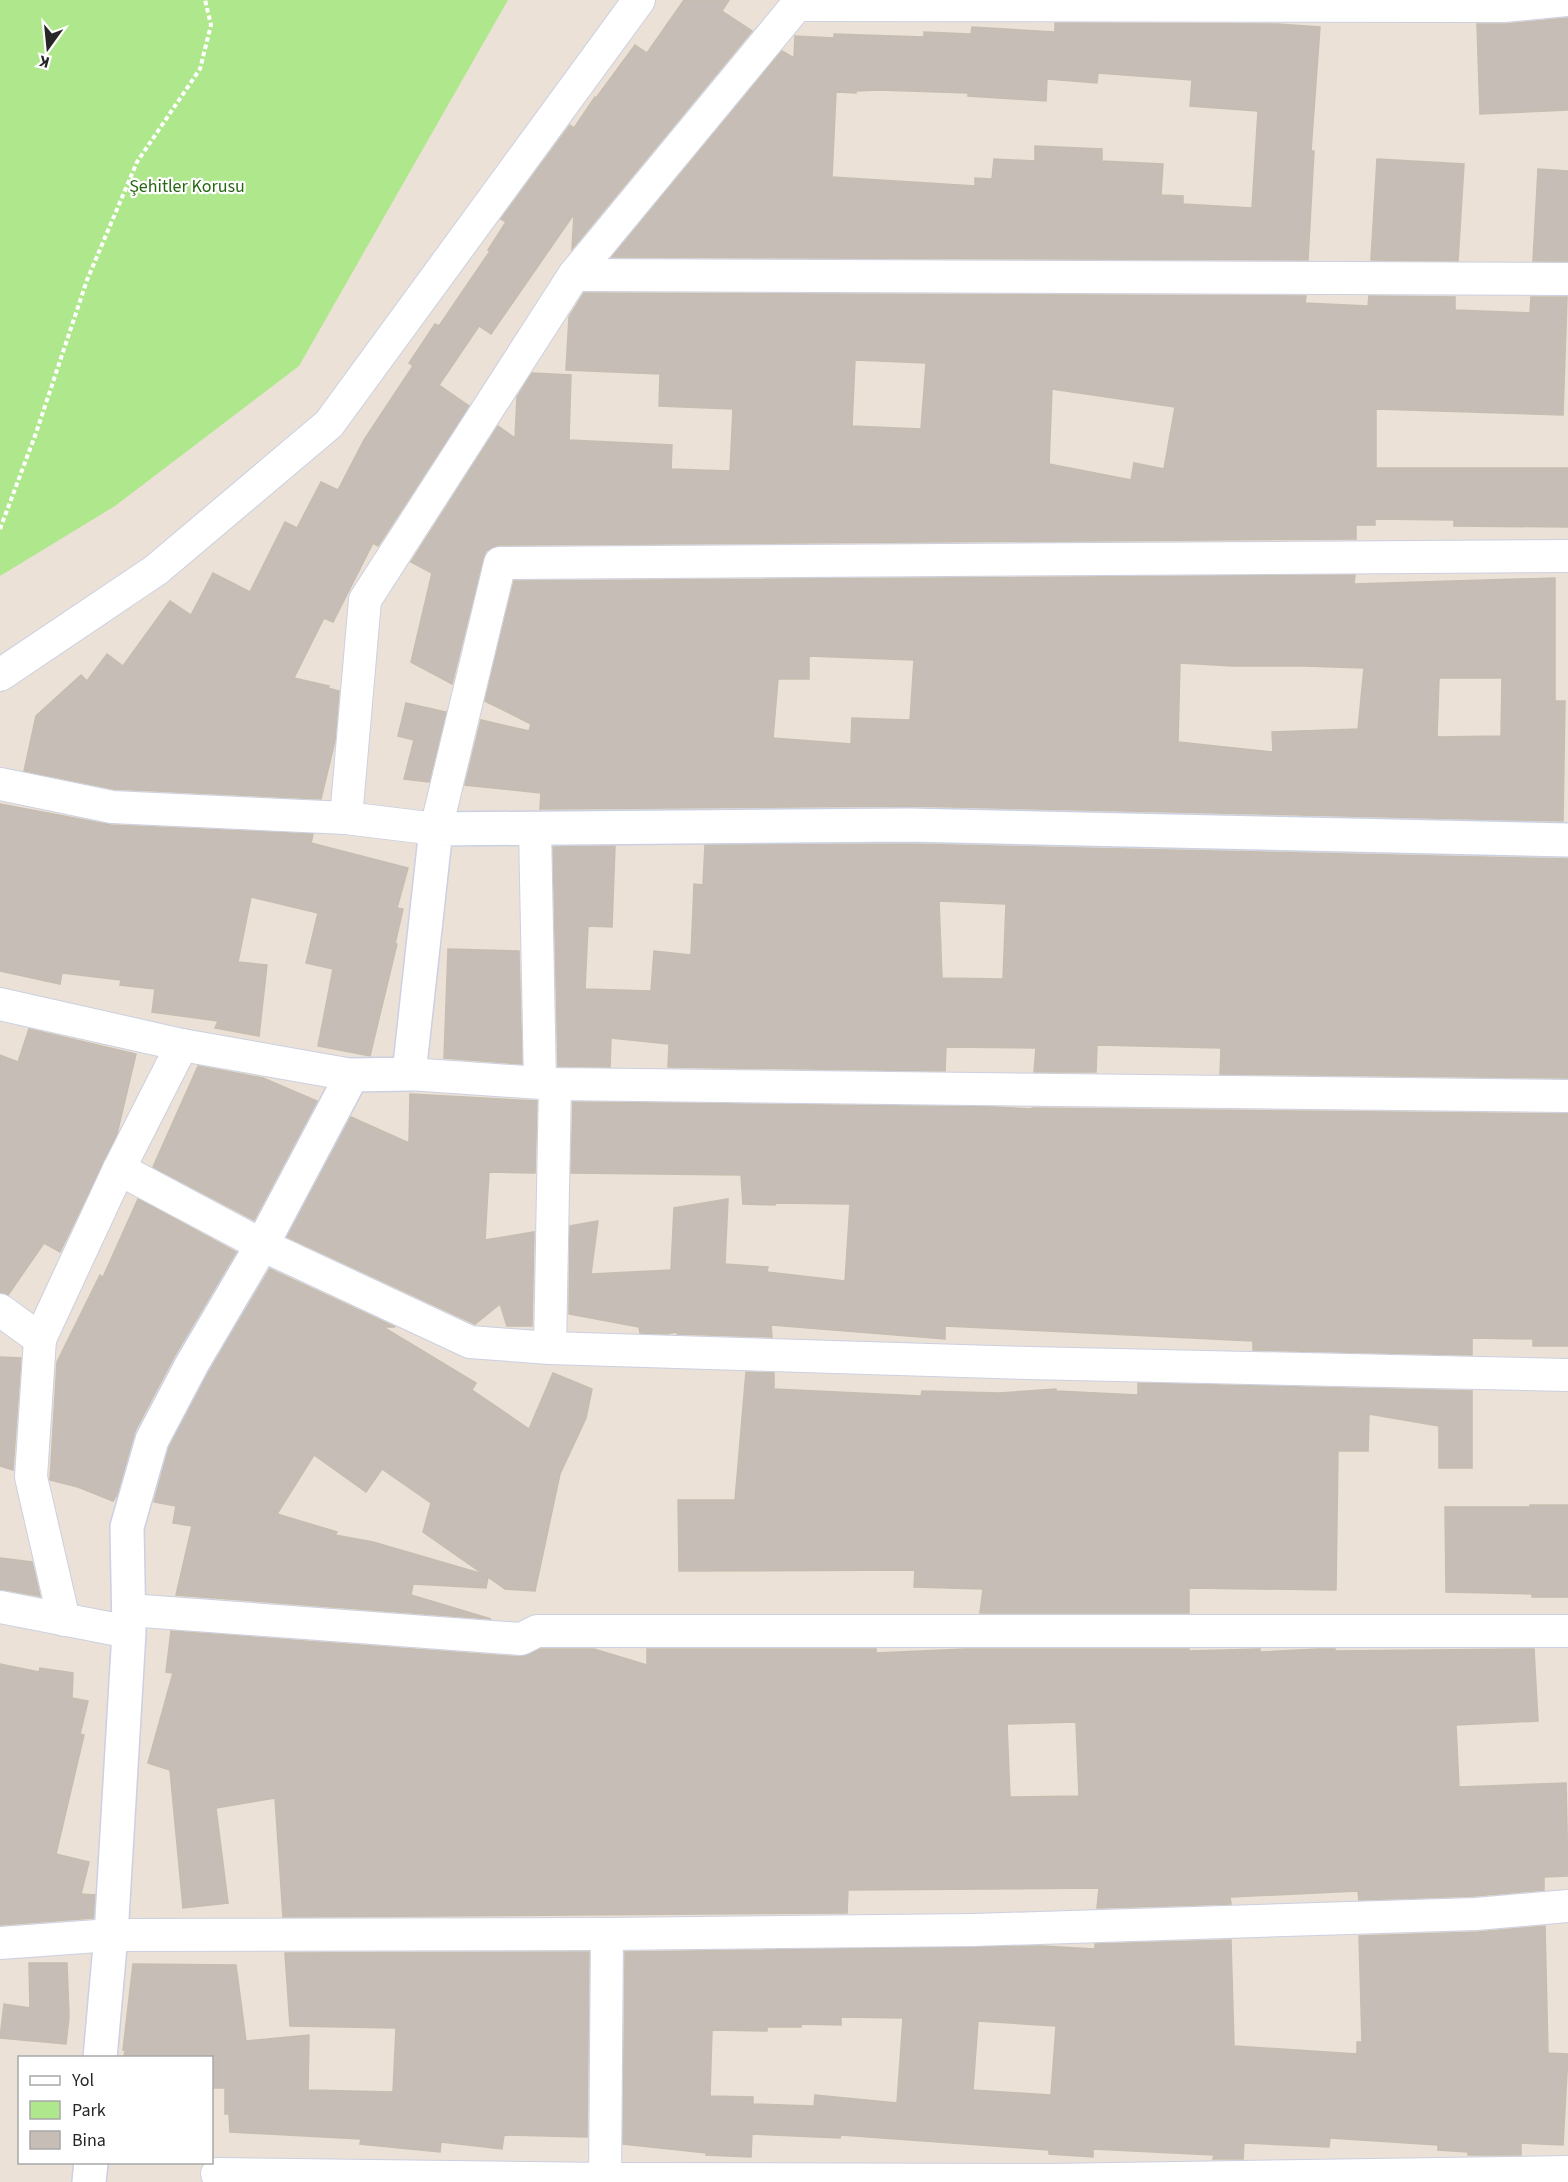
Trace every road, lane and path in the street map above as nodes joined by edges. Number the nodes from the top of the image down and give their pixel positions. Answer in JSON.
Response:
{"nodes":[{"id":1,"x":205,"y":0,"type":"edge"},
{"id":2,"x":639,"y":0,"type":"edge"},
{"id":3,"x":1568,"y":0,"type":"edge"},
{"id":4,"x":800,"y":3,"type":"edge"},
{"id":5,"x":574,"y":275,"type":"junction"},
{"id":6,"x":1568,"y":279,"type":"edge"},
{"id":7,"x":0,"y":529,"type":"edge"},
{"id":8,"x":1568,"y":556,"type":"edge"},
{"id":9,"x":0,"y":675,"type":"edge"},
{"id":10,"x":0,"y":784,"type":"edge"},
{"id":11,"x":346,"y":818,"type":"junction"},
{"id":12,"x":536,"y":828,"type":"junction"},
{"id":13,"x":436,"y":829,"type":"junction"},
{"id":14,"x":1568,"y":840,"type":"edge"},
{"id":15,"x":0,"y":1004,"type":"edge"},
{"id":16,"x":182,"y":1045,"type":"junction"},
{"id":17,"x":409,"y":1074,"type":"junction"},
{"id":18,"x":352,"y":1075,"type":"junction"},
{"id":19,"x":548,"y":1083,"type":"junction"},
{"id":20,"x":1568,"y":1096,"type":"edge"},
{"id":21,"x":118,"y":1169,"type":"junction"},
{"id":22,"x":262,"y":1245,"type":"junction"},
{"id":23,"x":0,"y":1310,"type":"edge"},
{"id":24,"x":40,"y":1340,"type":"junction"},
{"id":25,"x":550,"y":1348,"type":"junction"},
{"id":26,"x":1568,"y":1375,"type":"edge"},
{"id":27,"x":0,"y":1607,"type":"edge"},
{"id":28,"x":64,"y":1620,"type":"junction"},
{"id":29,"x":129,"y":1621,"type":"junction"},
{"id":30,"x":1568,"y":1631,"type":"edge"},
{"id":31,"x":1568,"y":1906,"type":"edge"},
{"id":32,"x":607,"y":1934,"type":"junction"},
{"id":33,"x":111,"y":1935,"type":"junction"},
{"id":34,"x":0,"y":1943,"type":"edge"},
{"id":35,"x":100,"y":2056,"type":"edge"},
{"id":36,"x":91,"y":2164,"type":"edge"},
{"id":37,"x":1568,"y":2172,"type":"edge"},
{"id":38,"x":217,"y":2174,"type":"dead end"},
{"id":39,"x":605,"y":2180,"type":"edge"},
{"id":40,"x":89,"y":2182,"type":"edge"}],
"edges":[{"from":1,"to":7,"type":"path"},
{"from":2,"to":9,"type":"street"},
{"from":3,"to":4,"type":"street"},
{"from":4,"to":5,"type":"street"},
{"from":5,"to":6,"type":"street"},
{"from":5,"to":11,"type":"street"},
{"from":8,"to":13,"type":"street"},
{"from":10,"to":11,"type":"street"},
{"from":11,"to":13,"type":"street"},
{"from":12,"to":13,"type":"street"},
{"from":12,"to":14,"type":"street"},
{"from":12,"to":19,"type":"street"},
{"from":13,"to":17,"type":"street"},
{"from":15,"to":16,"type":"street"},
{"from":16,"to":18,"type":"street"},
{"from":16,"to":21,"type":"street"},
{"from":17,"to":18,"type":"street"},
{"from":17,"to":19,"type":"street"},
{"from":18,"to":22,"type":"street"},
{"from":19,"to":20,"type":"street"},
{"from":19,"to":25,"type":"street"},
{"from":21,"to":22,"type":"street"},
{"from":21,"to":24,"type":"street"},
{"from":22,"to":25,"type":"street"},
{"from":22,"to":29,"type":"street"},
{"from":23,"to":24,"type":"street"},
{"from":24,"to":28,"type":"street"},
{"from":25,"to":26,"type":"street"},
{"from":27,"to":28,"type":"street"},
{"from":28,"to":29,"type":"street"},
{"from":29,"to":30,"type":"street"},
{"from":29,"to":33,"type":"street"},
{"from":31,"to":32,"type":"street"},
{"from":32,"to":33,"type":"street"},
{"from":32,"to":39,"type":"street"},
{"from":33,"to":34,"type":"street"},
{"from":33,"to":35,"type":"street"},
{"from":36,"to":40,"type":"street"},
{"from":37,"to":39,"type":"street"},
{"from":38,"to":39,"type":"street"}]}
